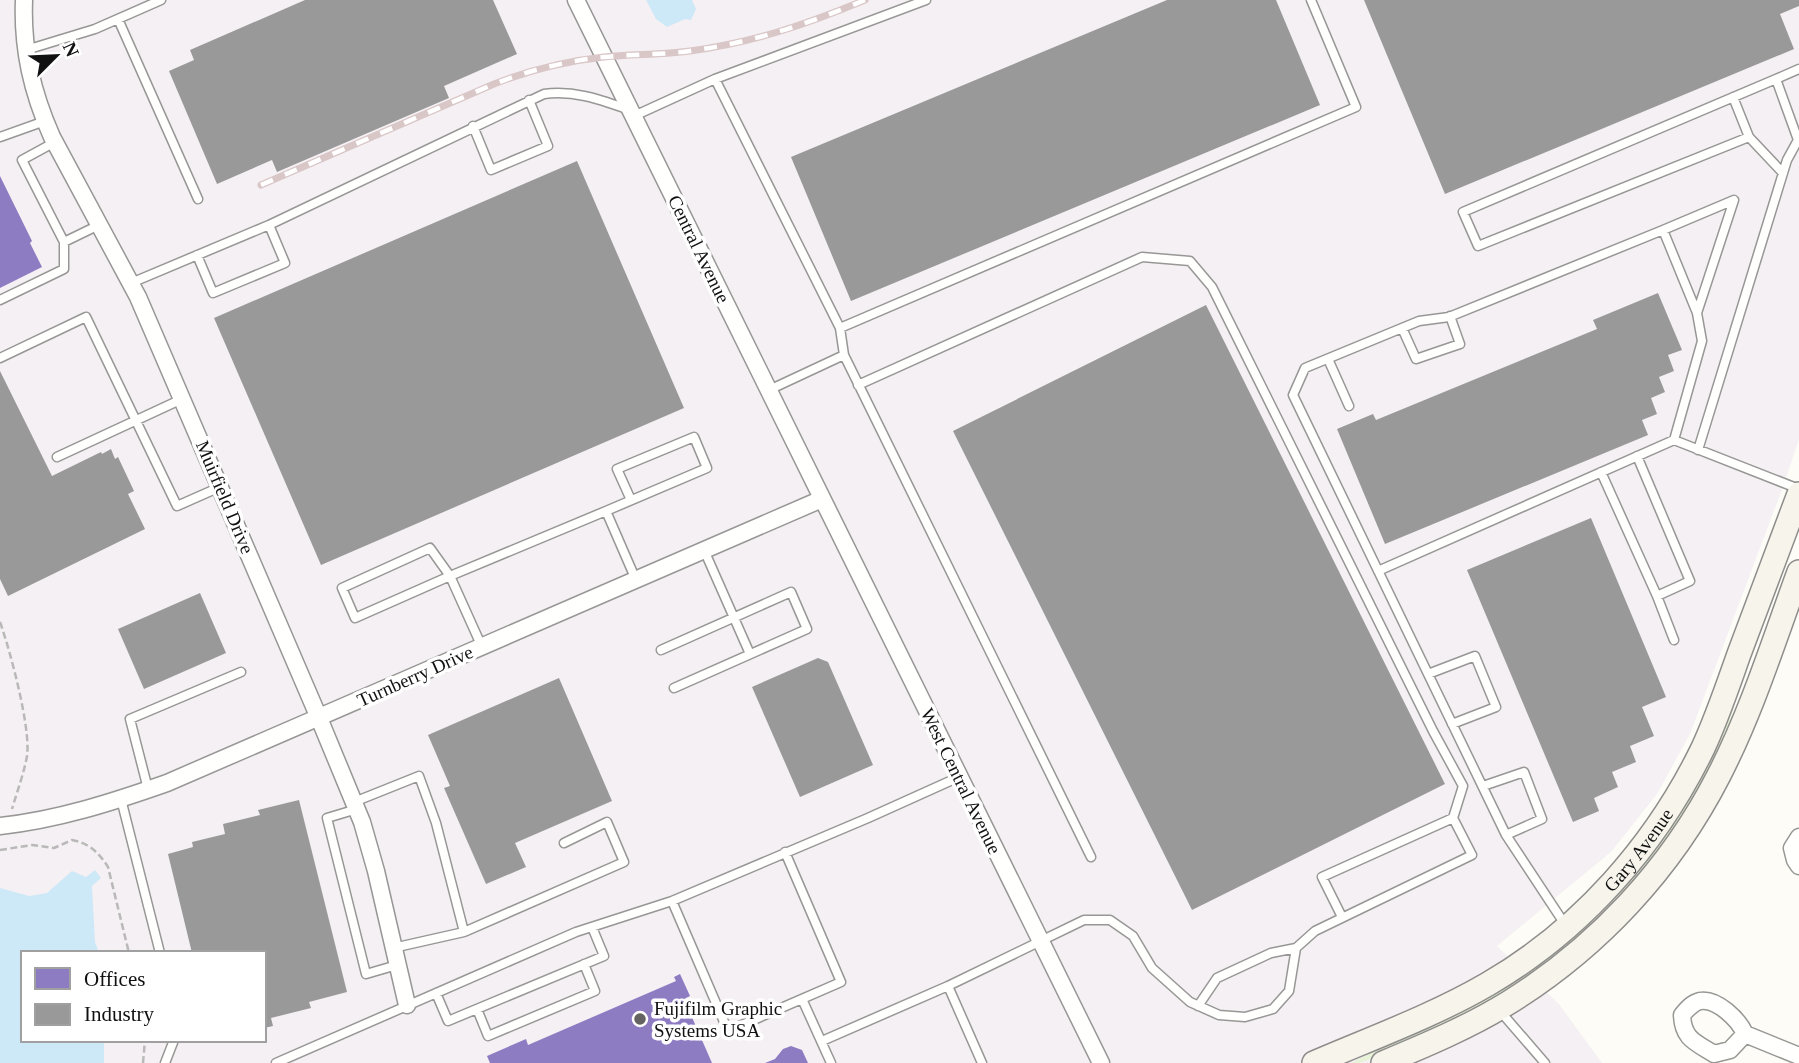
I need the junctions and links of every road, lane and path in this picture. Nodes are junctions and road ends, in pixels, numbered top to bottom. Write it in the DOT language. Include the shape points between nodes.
graph roads {
  1 [pos="24,0"];
  2 [pos="161,0"];
  3 [pos="576,0"];
  4 [pos="926,0"];
  5 [pos="1311,0"];
  6 [pos="118,19"];
  7 [pos="26,50"];
  8 [pos="1799,69"];
  9 [pos="716,79"];
  10 [pos="1776,79"];
  11 [pos="1733,97"];
  12 [pos="529,100"];
  13 [pos="632,113"];
  14 [pos="1799,114"];
  15 [pos="1790,118"];
  16 [pos="45,121"];
  17 [pos="473,126"];
  18 [pos="0,137"];
  19 [pos="1749,137"];
  20 [pos="55,142"];
  21 [pos="1783,173"];
  22 [pos="198,199"];
  23 [pos="101,225"];
  24 [pos="269,225"];
  25 [pos="1663,230"];
  26 [pos="64,242"];
  27 [pos="197,255"];
  28 [pos="131,283"];
  29 [pos="0,300"];
  30 [pos="1697,313"];
  31 [pos="1450,316"];
  32 [pos="840,328"];
  33 [pos="1402,328"];
  34 [pos="844,355"];
  35 [pos="0,358"];
  36 [pos="1328,359"];
  37 [pos="858,385"];
  38 [pos="769,390"];
  39 [pos="182,399"];
  40 [pos="1349,406"];
  41 [pos="137,419"];
  42 [pos="1674,440"];
  43 [pos="1698,450"];
  44 [pos="1637,456"];
  45 [pos="57,457"];
  46 [pos="1601,472"];
  47 [pos="220,487"];
  48 [pos="1799,492"];
  49 [pos="822,499"];
  50 [pos="631,500"];
  51 [pos="606,511"];
  52 [pos="704,550"];
  53 [pos="1378,571"];
  54 [pos="1799,572"];
  55 [pos="450,576"];
  56 [pos="636,580"];
  57 [pos="1657,596"];
  58 [pos="734,617"];
  59 [pos="0,622"];
  60 [pos="1674,640"];
  61 [pos="482,647"];
  62 [pos="661,650"];
  63 [pos="750,654"];
  64 [pos="241,672"];
  65 [pos="1429,674"];
  66 [pos="674,688"];
  67 [pos="319,718"];
  68 [pos="1452,724"];
  69 [pos="960,777"];
  70 [pos="1483,786"];
  71 [pos="148,790"];
  72 [pos="121,799"];
  73 [pos="355,806"];
  74 [pos="1453,818"];
  75 [pos="4,826"];
  76 [pos="1506,835"];
  77 [pos="1799,837"];
  78 [pos="564,843"];
  79 [pos="0,850"];
  80 [pos="785,852"];
  81 [pos="1091,857"];
  82 [pos="1799,866"];
  83 [pos="672,901"];
  84 [pos="1342,918"];
  85 [pos="592,927"];
  86 [pos="1566,927"];
  87 [pos="464,932"];
  88 [pos="1040,941"];
  89 [pos="393,948"];
  90 [pos="1296,948"];
  91 [pos="129,951"];
  92 [pos="159,951"];
  93 [pos="584,964"];
  94 [pos="397,965"];
  95 [pos="948,986"];
  96 [pos="436,993"];
  97 [pos="802,999"];
  98 [pos="407,1006"];
  99 [pos="1198,1006"];
  100 [pos="477,1009"];
  101 [pos="1498,1009"];
  102 [pos="1745,1034"];
  103 [pos="822,1041"];
  104 [pos="145,1042"];
  105 [pos="173,1042"];
  106 [pos="1799,1056"];
  107 [pos="143,1063"];
  108 [pos="165,1063"];
  109 [pos="276,1063"];
  110 [pos="831,1063"];
  111 [pos="982,1063"];
  112 [pos="1101,1063"];
  113 [pos="1314,1063"];
  114 [pos="1383,1063"];
  115 [pos="1545,1063"];
  1 -- 7 [label="street, Muirfield Drive"];
  2 -- 6 [label="lane"];
  3 -- 13 [label="street, Central Avenue"];
  4 -- 9 [label="lane"];
  5 -- 32 [label="lane" via="1356,107"];
  6 -- 7 [label="lane"];
  6 -- 22 [label="lane"];
  7 -- 16 [label="street, Muirfield Drive"];
  8 -- 10 [label="lane"];
  9 -- 13 [label="lane"];
  9 -- 32 [label="lane"];
  10 -- 11 [label="lane"];
  10 -- 15 [label="lane"];
  11 -- 19 [label="lane"];
  11 -- 19 [label="lane" via="1463,212 1478,246"];
  12 -- 13 [label="lane" via="544,94 580,93"];
  12 -- 17 [label="lane"];
  12 -- 17 [label="lane" via="548,146 491,170"];
  13 -- 38 [label="street, Central Avenue"];
  14 -- 15 [label="lane"];
  15 -- 21 [label="lane" via="1798,140"];
  16 -- 18 [label="lane"];
  16 -- 20 [label="street, Muirfield Drive"];
  17 -- 24 [label="lane"];
  19 -- 21 [label="lane"];
  20 -- 23 [label="street, Muirfield Drive"];
  20 -- 26 [label="lane" via="22,160"];
  21 -- 43 [label="lane"];
  23 -- 26 [label="lane"];
  23 -- 28 [label="street, Muirfield Drive"];
  24 -- 27 [label="lane"];
  24 -- 27 [label="lane" via="285,263 213,293"];
  25 -- 30 [label="lane"];
  25 -- 30 [label="lane" via="1734,200"];
  25 -- 31 [label="lane"];
  26 -- 29 [label="lane" via="64,269"];
  27 -- 28 [label="lane"];
  28 -- 39 [label="street, Muirfield Drive"];
  30 -- 42 [label="lane" via="1702,341"];
  31 -- 33 [label="lane"];
  31 -- 33 [label="lane" via="1460,344 1416,359"];
  32 -- 34 [label="lane"];
  33 -- 36 [label="lane"];
  34 -- 37 [label="lane"];
  34 -- 38 [label="lane"];
  35 -- 41 [label="lane" via="86,317"];
  36 -- 40 [label="lane"];
  36 -- 53 [label="lane" via="1305,368 1293,395"];
  37 -- 74 [label="lane" via="1142,257 1189,261 1212,287 1463,786"];
  37 -- 81 [label="lane"];
  38 -- 49 [label="street, Central Avenue"];
  39 -- 41 [label="lane"];
  39 -- 47 [label="street, Muirfield Drive"];
  41 -- 45 [label="lane"];
  41 -- 47 [label="lane" via="177,506"];
  42 -- 43 [label="lane"];
  42 -- 44 [label="lane"];
  43 -- 48 [label="lane"];
  44 -- 46 [label="lane"];
  44 -- 57 [label="lane" via="1690,581"];
  46 -- 53 [label="lane"];
  46 -- 57 [label="lane"];
  47 -- 67 [label="street, Muirfield Drive"];
  48 -- 86 [label="main road, Gary Avenue" via="1716,718 1693,766 1634,858"];
  49 -- 52 [label="street, Turnberry Drive"];
  49 -- 69 [label="street, West Central Avenue"];
  50 -- 50 [label="lane" via="707,468 694,437 617,469"];
  50 -- 51 [label="lane"];
  51 -- 55 [label="lane"];
  51 -- 56 [label="lane"];
  52 -- 56 [label="street, Turnberry Drive"];
  52 -- 58 [label="lane"];
  53 -- 65 [label="lane"];
  54 -- 101 [label="main road, Gary Avenue" via="1730,753 1680,840 1649,881 1595,937 1560,968"];
  55 -- 55 [label="lane" via="355,618 342,588 430,548"];
  55 -- 61 [label="lane"];
  56 -- 61 [label="street, Turnberry Drive"];
  57 -- 60 [label="lane"];
  58 -- 62 [label="lane"];
  58 -- 63 [label="lane"];
  58 -- 63 [label="lane" via="791,592 797,604 807,629"];
  59 -- 75 [label="path" via="27,741 27,756"];
  61 -- 67 [label="street, Turnberry Drive"];
  63 -- 66 [label="lane"];
  64 -- 71 [label="lane" via="130,719"];
  65 -- 68 [label="lane"];
  65 -- 68 [label="lane" via="1475,656 1496,706"];
  67 -- 71 [label="street, Turnberry Drive"];
  67 -- 73 [label="street, Muirfield Drive"];
  68 -- 70 [label="lane"];
  69 -- 80 [label="lane"];
  69 -- 88 [label="street, West Central Avenue"];
  70 -- 76 [label="lane"];
  70 -- 76 [label="lane" via="1524,772 1542,819"];
  71 -- 72 [label="street, Turnberry Drive"];
  72 -- 75 [label="street, Turnberry Drive"];
  72 -- 92 [label="lane"];
  73 -- 87 [label="lane" via="419,776"];
  73 -- 89 [label="street, Muirfield Drive"];
  73 -- 94 [label="lane" via="327,818 366,974"];
  74 -- 84 [label="lane" via="1472,855"];
  74 -- 84 [label="lane" via="1322,877"];
  76 -- 86 [label="lane"];
  77 -- 82 [label="street" via="1792,848"];
  78 -- 87 [label="lane" via="607,822 624,862"];
  79 -- 91 [label="path" via="32,845 54,848 72,840 91,847 108,867"];
  80 -- 83 [label="lane"];
  80 -- 97 [label="lane" via="841,982"];
  83 -- 85 [label="lane"];
  83 -- 97 [label="lane" via="728,1031"];
  84 -- 90 [label="lane" via="1315,931"];
  85 -- 93 [label="lane" via="604,956"];
  85 -- 96 [label="lane"];
  86 -- 113 [label="main road, Gary Avenue" via="1524,961 1462,999"];
  87 -- 89 [label="lane"];
  88 -- 95 [label="lane"];
  88 -- 99 [label="lane" via="1084,920 1110,920 1133,936 1152,968"];
  88 -- 112 [label="street, West Central Avenue"];
  89 -- 94 [label="street, Muirfield Drive"];
  90 -- 99 [label="lane" via="1272,953 1217,978"];
  90 -- 99 [label="lane" via="1289,991 1273,1009 1245,1017 1219,1016"];
  93 -- 100 [label="lane"];
  93 -- 100 [label="lane" via="595,992 488,1036"];
  94 -- 98 [label="street, Muirfield Drive"];
  95 -- 103 [label="lane"];
  95 -- 111 [label="lane"];
  96 -- 98 [label="lane"];
  96 -- 100 [label="lane" via="448,1021"];
  97 -- 103 [label="lane"];
  98 -- 109 [label="lane"];
  101 -- 114 [label="main road, Gary Avenue"];
  101 -- 115 [label="lane"];
  102 -- 106 [label="street"];
  103 -- 110 [label="lane"];
  104 -- 107 [label="path"];
  105 -- 108 [label="lane"];
}
